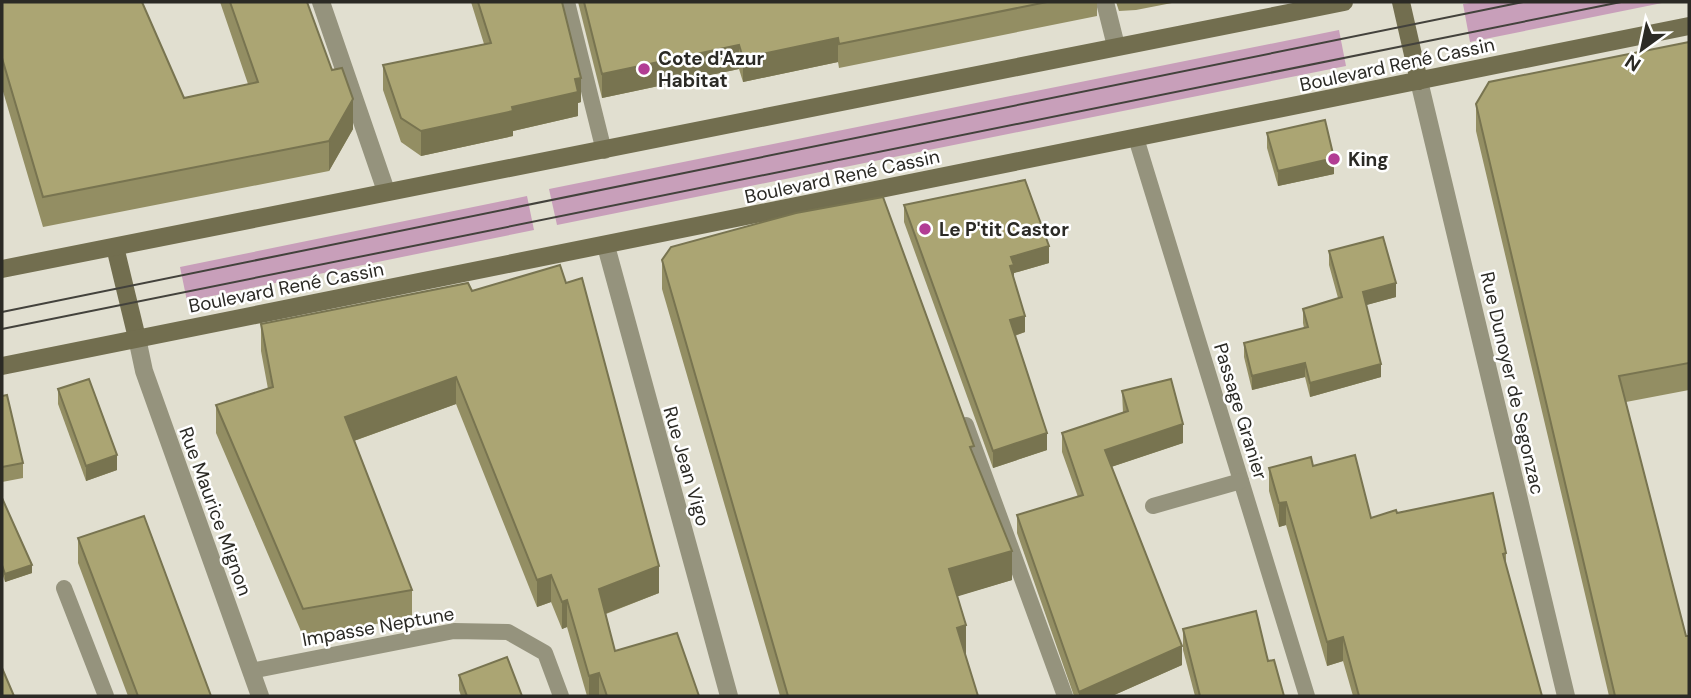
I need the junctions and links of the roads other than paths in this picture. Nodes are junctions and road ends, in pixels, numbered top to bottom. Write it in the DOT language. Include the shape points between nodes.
graph roads {
  1 [pos="321,2"];
  2 [pos="568,2"];
  3 [pos="1105,2"];
  4 [pos="1344,2"];
  5 [pos="1401,2"];
  6 [pos="1689,26"];
  7 [pos="1116,46"];
  8 [pos="1419,80"];
  9 [pos="1136,138"];
  10 [pos="604,151"];
  11 [pos="881,189"];
  12 [pos="386,191"];
  13 [pos="887,209"];
  14 [pos="606,246"];
  15 [pos="115,247"];
  16 [pos="2,268"];
  17 [pos="138,338"];
  18 [pos="2,366"];
  19 [pos="962,414"];
  20 [pos="1241,481"];
  21 [pos="1153,506"];
  22 [pos="64,588"];
  23 [pos="251,671"];
  24 [pos="106,696"];
  25 [pos="260,696"];
  26 [pos="561,696"];
  27 [pos="729,696"];
  28 [pos="1065,696"];
  29 [pos="1307,696"];
  30 [pos="1566,696"];
  1 -- 12 [label="street"];
  2 -- 10 [label="lane"];
  3 -- 7 [label="street"];
  4 -- 7 [label="main road"];
  5 -- 8 [label="main road"];
  6 -- 8 [label="main road, Boulevard René Cassin"];
  7 -- 10 [label="main road"];
  8 -- 9 [label="main road, Boulevard René Cassin"];
  8 -- 30 [label="street, Rue Dunoyer de Segonzac"];
  9 -- 11 [label="main road, Boulevard René Cassin"];
  9 -- 20 [label="lane, Passage Granier"];
  10 -- 12 [label="main road"];
  11 -- 13 [label="lane"];
  11 -- 14 [label="main road, Boulevard René Cassin"];
  12 -- 15 [label="main road"];
  14 -- 17 [label="main road, Boulevard René Cassin"];
  14 -- 27 [label="street, Rue Jean Vigo"];
  15 -- 16 [label="main road"];
  15 -- 17 [label="main road"];
  17 -- 18 [label="main road, Boulevard René Cassin"];
  17 -- 23 [label="street, Rue Maurice Mignon" via="144,371"];
  19 -- 28 [label="lane"];
  20 -- 21 [label="lane"];
  20 -- 29 [label="lane, Passage Granier"];
  22 -- 24 [label="lane"];
  23 -- 25 [label="street, Rue Maurice Mignon"];
  23 -- 26 [label="lane, Impasse Neptune" via="454,631 508,632 545,653"];
}
